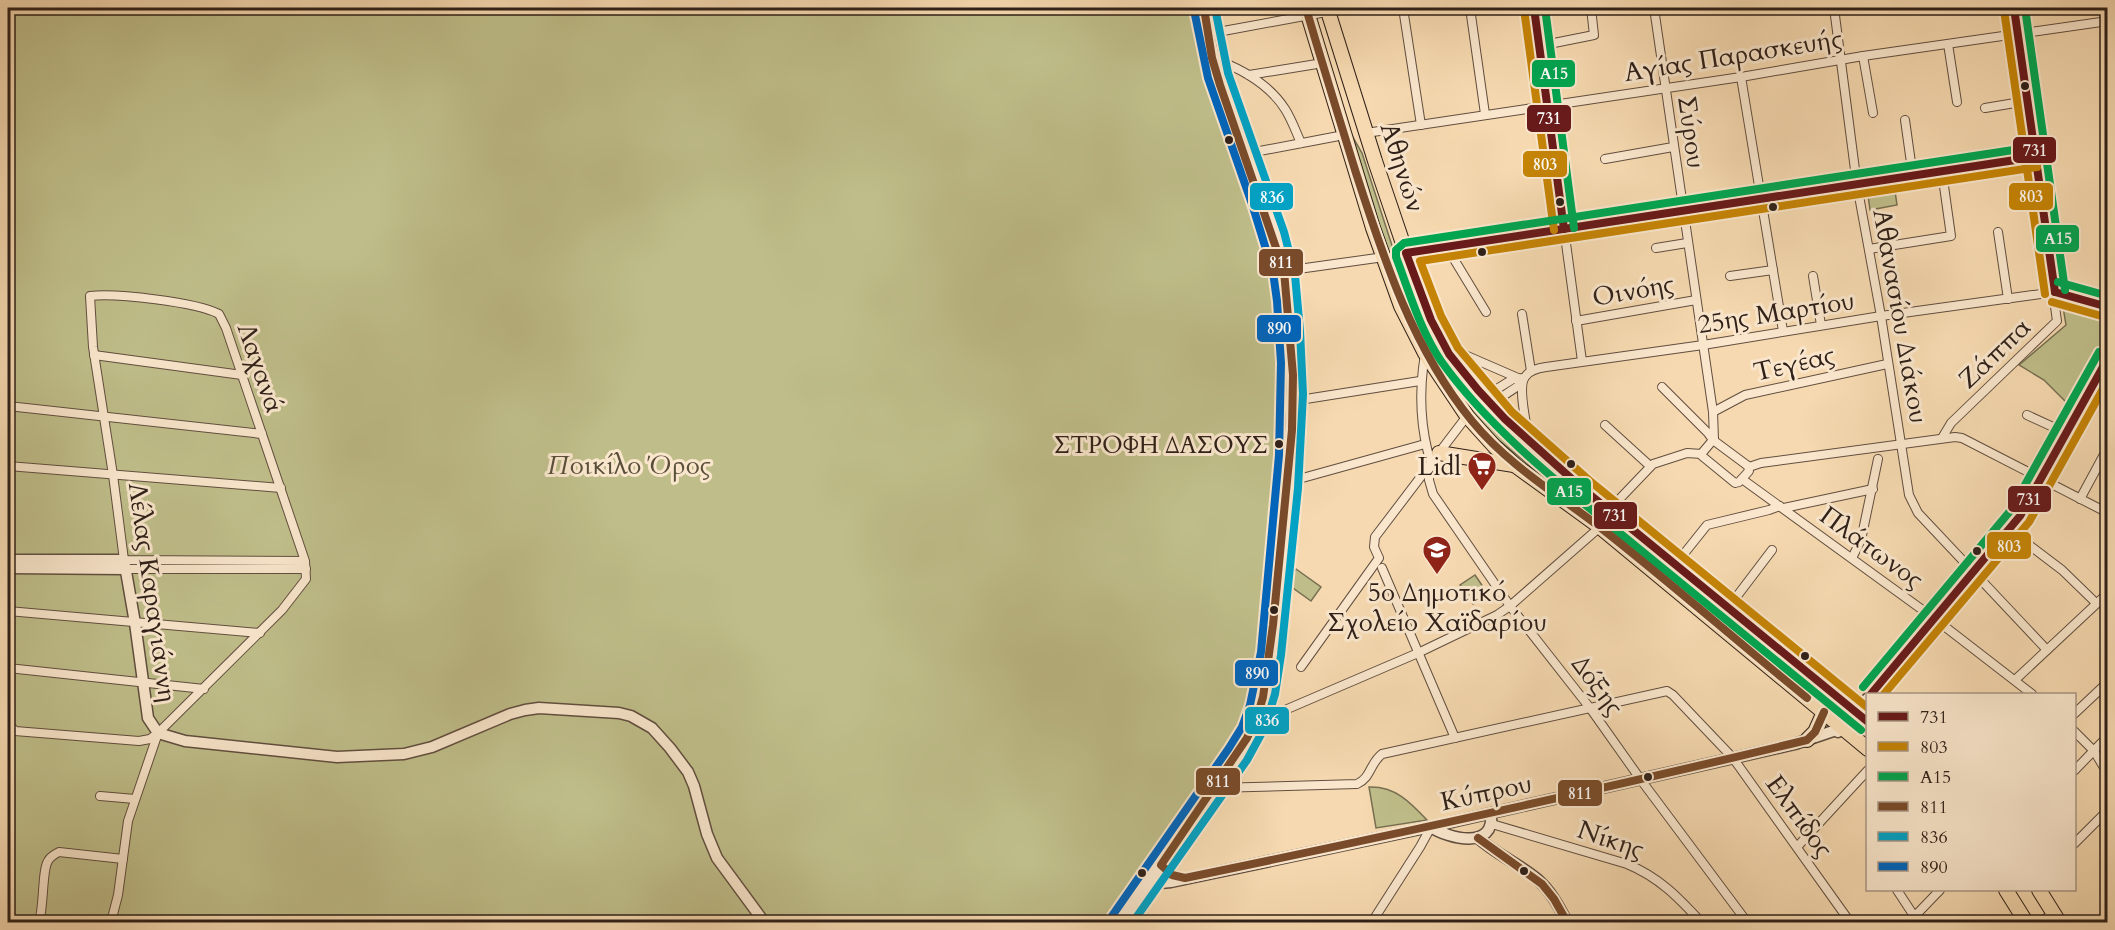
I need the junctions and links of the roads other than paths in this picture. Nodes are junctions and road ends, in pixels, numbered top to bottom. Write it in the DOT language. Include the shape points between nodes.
graph roads {
  1 [pos="1204,8"];
  2 [pos="1348,8"];
  3 [pos="1403,8"];
  4 [pos="1470,8"];
  5 [pos="1534,8"];
  6 [pos="1591,8"];
  7 [pos="1654,8"];
  8 [pos="1834,8"];
  9 [pos="2014,8"];
  10 [pos="1328,9"];
  11 [pos="1308,12"];
  12 [pos="2108,21"];
  13 [pos="2018,33"];
  14 [pos="1207,34"];
  15 [pos="1948,44"];
  16 [pos="1539,46"];
  17 [pos="1863,56"];
  18 [pos="1212,58"];
  19 [pos="1841,59"];
  20 [pos="1323,63"];
  21 [pos="1250,75"];
  22 [pos="1741,77"];
  23 [pos="1664,88"];
  24 [pos="2027,101"];
  25 [pos="1957,102"];
  26 [pos="1547,105"];
  27 [pos="1986,108"];
  28 [pos="1873,113"];
  29 [pos="1485,114"];
  30 [pos="1905,120"];
  31 [pos="1420,125"];
  32 [pos="1366,133"];
  33 [pos="1344,135"];
  34 [pos="1301,144"];
  35 [pos="1673,147"];
  36 [pos="1244,154"];
  37 [pos="2035,158"];
  38 [pos="1605,159"];
  39 [pos="1941,172"];
  40 [pos="1913,177"];
  41 [pos="1857,185"];
  42 [pos="1761,200"];
  43 [pos="1683,211"];
  44 [pos="1564,228"];
  45 [pos="1998,232"];
  46 [pos="1687,243"];
  47 [pos="1446,246"];
  48 [pos="1656,248"];
  49 [pos="1869,249"];
  50 [pos="1406,253"];
  51 [pos="1384,257"];
  52 [pos="1773,270"];
  53 [pos="1284,271"];
  54 [pos="1730,276"];
  55 [pos="1812,276"];
  56 [pos="2055,292"];
  57 [pos="90,296"];
  58 [pos="2008,299"];
  59 [pos="1696,300"];
  60 [pos="2108,307"];
  61 [pos="1486,312"];
  62 [pos="1522,314"];
  63 [pos="1881,316"];
  64 [pos="1576,321"];
  65 [pos="1821,325"];
  66 [pos="1783,332"];
  67 [pos="1703,345"];
  68 [pos="1425,353"];
  69 [pos="1449,354"];
  70 [pos="94,355"];
  71 [pos="2108,357"];
  72 [pos="1582,361"];
  73 [pos="1887,364"];
  74 [pos="1531,371"];
  75 [pos="242,375"];
  76 [pos="1521,378"];
  77 [pos="1420,381"];
  78 [pos="1662,387"];
  79 [pos="1293,401"];
  80 [pos="1488,401"];
  81 [pos="8,406"];
  82 [pos="1713,412"];
  83 [pos="2027,415"];
  84 [pos="1467,416"];
  85 [pos="104,417"];
  86 [pos="1605,425"];
  87 [pos="2066,433"];
  88 [pos="262,434"];
  89 [pos="1942,438"];
  90 [pos="1529,440"];
  91 [pos="1714,440"];
  92 [pos="1425,444"];
  93 [pos="1901,444"];
  94 [pos="2106,451"];
  95 [pos="1702,454"];
  96 [pos="1878,459"];
  97 [pos="1433,461"];
  98 [pos="8,466"];
  99 [pos="1516,466"];
  100 [pos="1650,466"];
  101 [pos="1749,467"];
  102 [pos="113,475"];
  103 [pos="1742,479"];
  104 [pos="2042,479"];
  105 [pos="1288,482"];
  106 [pos="281,488"];
  107 [pos="1873,489"];
  108 [pos="2080,499"];
  109 [pos="1782,507"];
  110 [pos="1609,510"];
  111 [pos="2108,513"];
  112 [pos="1600,527"];
  113 [pos="2009,530"];
  114 [pos="1772,550"];
  115 [pos="1852,558"];
  116 [pos="8,560"];
  117 [pos="125,564"];
  118 [pos="306,565"];
  119 [pos="1675,565"];
  120 [pos="8,568"];
  121 [pos="1383,568"];
  122 [pos="1973,573"];
  123 [pos="2108,593"];
  124 [pos="2096,603"];
  125 [pos="1510,606"];
  126 [pos="1728,608"];
  127 [pos="8,611"];
  128 [pos="1935,620"];
  129 [pos="135,624"];
  130 [pos="260,633"];
  131 [pos="2047,650"];
  132 [pos="1418,653"];
  133 [pos="1301,667"];
  134 [pos="8,668"];
  135 [pos="2015,680"];
  136 [pos="2108,682"];
  137 [pos="143,683"];
  138 [pos="204,689"];
  139 [pos="1871,693"];
  140 [pos="2031,693"];
  141 [pos="1866,700"];
  142 [pos="1590,708"];
  143 [pos="1824,712"];
  144 [pos="1855,712"];
  145 [pos="2076,712"];
  146 [pos="1258,714"];
  147 [pos="1866,720"];
  148 [pos="8,723"];
  149 [pos="1842,728"];
  150 [pos="2076,733"];
  151 [pos="158,734"];
  152 [pos="2108,736"];
  153 [pos="1455,738"];
  154 [pos="1801,742"];
  155 [pos="1866,747"];
  156 [pos="2094,751"];
  157 [pos="1733,758"];
  158 [pos="2076,769"];
  159 [pos="1866,772"];
  160 [pos="2108,774"];
  161 [pos="1641,780"];
  162 [pos="1215,788"];
  163 [pos="100,796"];
  164 [pos="135,799"];
  165 [pos="2108,810"];
  166 [pos="1492,819"];
  167 [pos="1431,827"];
  168 [pos="1478,838"];
  169 [pos="2076,842"];
  170 [pos="1797,847"];
  171 [pos="123,859"];
  172 [pos="1161,865"];
  173 [pos="1185,878"];
  174 [pos="1151,879"];
  175 [pos="1898,891"];
  176 [pos="1939,891"];
  177 [pos="2007,891"];
  178 [pos="2040,891"];
  179 [pos="2057,918"];
  180 [pos="1916,920"];
  181 [pos="8,922"];
  182 [pos="39,922"];
  183 [pos="111,922"];
  184 [pos="764,922"];
  185 [pos="1121,922"];
  186 [pos="1372,922"];
  187 [pos="1567,922"];
  188 [pos="1701,922"];
  189 [pos="1747,922"];
  190 [pos="1850,922"];
  191 [pos="2026,922"];
  192 [pos="2039,922"];
  1 -- 14 [label="main road"];
  2 -- 10 [label="street"];
  3 -- 31 [label="street"];
  4 -- 29 [label="street"];
  5 -- 16 [label="street"];
  6 -- 16 [label="street" via="1594,35"];
  7 -- 23 [label="street, Σύρου"];
  8 -- 19 [label="street, Αθανασίου Διάκου"];
  9 -- 13 [label="street, Ζάππα"];
  10 -- 11 [label="street"];
  10 -- 32 [label="highway, Αθηνών"];
  11 -- 14 [label="street"];
  11 -- 20 [label="highway, Αθηνών"];
  12 -- 13 [label="street, Αγίας Παρασκευής"];
  13 -- 15 [label="street, Αγίας Παρασκευής"];
  13 -- 24 [label="street, Ζάππα"];
  14 -- 18 [label="main road"];
  15 -- 17 [label="street, Αγίας Παρασκευής"];
  15 -- 25 [label="street"];
  16 -- 26 [label="street"];
  17 -- 19 [label="street, Αγίας Παρασκευής"];
  17 -- 28 [label="street"];
  18 -- 21 [label="street"];
  18 -- 36 [label="main road"];
  19 -- 22 [label="street, Αγίας Παρασκευής"];
  19 -- 41 [label="street, Αθανασίου Διάκου"];
  20 -- 21 [label="street"];
  20 -- 33 [label="highway, Αθηνών"];
  21 -- 34 [label="street" via="1281,103"];
  22 -- 23 [label="street, Αγίας Παρασκευής"];
  22 -- 42 [label="street"];
  23 -- 26 [label="street, Αγίας Παρασκευής"];
  23 -- 35 [label="street, Σύρου"];
  24 -- 27 [label="street"];
  24 -- 37 [label="street, Ζάππα"];
  26 -- 29 [label="street, Αγίας Παρασκευής"];
  26 -- 44 [label="street"];
  29 -- 31 [label="street, Αγίας Παρασκευής"];
  30 -- 40 [label="street"];
  31 -- 32 [label="street, Αγίας Παρασκευής"];
  32 -- 50 [label="highway, Αθηνών"];
  33 -- 34 [label="street"];
  33 -- 51 [label="highway, Αθηνών"];
  34 -- 36 [label="street"];
  35 -- 38 [label="street"];
  35 -- 43 [label="street, Σύρου"];
  36 -- 53 [label="main road"];
  37 -- 39 [label="street"];
  37 -- 56 [label="street, Ζάππα"];
  39 -- 40 [label="street"];
  39 -- 49 [label="street" via="1952,236"];
  40 -- 41 [label="street"];
  41 -- 42 [label="street"];
  41 -- 49 [label="street, Αθανασίου Διάκου"];
  42 -- 43 [label="street"];
  42 -- 52 [label="street"];
  43 -- 44 [label="street"];
  43 -- 46 [label="street, Σύρου"];
  44 -- 47 [label="street"];
  44 -- 64 [label="street"];
  45 -- 58 [label="street"];
  46 -- 48 [label="street"];
  46 -- 59 [label="street, Σύρου"];
  47 -- 50 [label="street"];
  47 -- 61 [label="street"];
  49 -- 63 [label="street, Αθανασίου Διάκου"];
  50 -- 69 [label="highway, Αθηνών" via="1427,310"];
  51 -- 53 [label="street"];
  51 -- 68 [label="highway, Αθηνών" via="1401,306"];
  52 -- 54 [label="street"];
  52 -- 66 [label="street"];
  53 -- 79 [label="main road"];
  55 -- 65 [label="street"];
  56 -- 58 [label="street, 25ης Μαρτίου"];
  56 -- 60 [label="street, 25ης Μαρτίου"];
  56 -- 89 [label="street, Ζάππα" via="2056,323 1951,423"];
  57 -- 70 [label="street, Λέλας Καραγιάννη"];
  57 -- 75 [label="street, Λαχανά" via="104,294 158,301 219,314"];
  58 -- 63 [label="street, 25ης Μαρτίου"];
  59 -- 64 [label="street, Οινόης"];
  59 -- 67 [label="street, Σύρου"];
  62 -- 74 [label="street"];
  63 -- 65 [label="street, 25ης Μαρτίου"];
  63 -- 73 [label="street, Αθανασίου Διάκου"];
  64 -- 72 [label="street"];
  65 -- 66 [label="street, 25ης Μαρτίου"];
  66 -- 67 [label="street, 25ης Μαρτίου"];
  67 -- 72 [label="street, 25ης Μαρτίου"];
  67 -- 82 [label="street, Σύρου"];
  68 -- 77 [label="street"];
  68 -- 84 [label="highway, Αθηνών"];
  69 -- 76 [label="street" via="1465,356"];
  69 -- 80 [label="highway, Αθηνών"];
  70 -- 75 [label="street"];
  70 -- 85 [label="street, Λέλας Καραγιάννη"];
  71 -- 87 [label="street"];
  72 -- 74 [label="street, 25ης Μαρτίου"];
  73 -- 82 [label="street, Τεγέας" via="1745,395"];
  73 -- 93 [label="street, Αθανασίου Διάκου"];
  74 -- 76 [label="street"];
  75 -- 88 [label="street, Λαχανά"];
  76 -- 80 [label="street" via="1518,386"];
  76 -- 90 [label="street"];
  77 -- 79 [label="street"];
  77 -- 92 [label="street"];
  78 -- 91 [label="street"];
  79 -- 105 [label="main road"];
  80 -- 90 [label="highway, Αθηνών"];
  81 -- 85 [label="street"];
  82 -- 91 [label="street, Σύρου"];
  83 -- 87 [label="street"];
  84 -- 97 [label="street"];
  84 -- 99 [label="highway, Αθηνών"];
  85 -- 88 [label="street"];
  85 -- 102 [label="street, Λέλας Καραγιάννη"];
  86 -- 100 [label="street"];
  87 -- 104 [label="street"];
  88 -- 106 [label="street, Λαχανά"];
  89 -- 93 [label="street"];
  89 -- 104 [label="street" via="1962,438"];
  90 -- 110 [label="highway, Αθηνών"];
  91 -- 95 [label="street"];
  91 -- 101 [label="street"];
  92 -- 97 [label="street"];
  92 -- 105 [label="street"];
  93 -- 101 [label="street"];
  93 -- 122 [label="street, Αθανασίου Διάκου" via="1913,506"];
  94 -- 108 [label="street"];
  95 -- 100 [label="street" via="1687,453"];
  95 -- 103 [label="street, Πλάτωνος" via="1735,483"];
  96 -- 107 [label="street"];
  97 -- 99 [label="highway"];
  97 -- 125 [label="street, Δόξης" via="1429,480 1433,494"];
  97 -- 133 [label="street" via="1375,537 1378,558"];
  98 -- 102 [label="street"];
  99 -- 112 [label="highway, Αθηνών"];
  100 -- 110 [label="street"];
  101 -- 103 [label="street"];
  102 -- 106 [label="street"];
  102 -- 117 [label="street, Λέλας Καραγιάννη"];
  103 -- 109 [label="street, Πλάτωνος"];
  104 -- 108 [label="street"];
  104 -- 113 [label="street"];
  105 -- 146 [label="main road" via="1273,625"];
  106 -- 118 [label="street, Λαχανά"];
  107 -- 109 [label="street"];
  107 -- 115 [label="street" via="1861,540"];
  108 -- 111 [label="street"];
  109 -- 115 [label="street, Πλάτωνος"];
  109 -- 119 [label="street" via="1707,525"];
  110 -- 119 [label="highway, Αθηνών"];
  112 -- 125 [label="street"];
  112 -- 143 [label="highway, Αθηνών"];
  113 -- 122 [label="street"];
  113 -- 124 [label="street" via="2062,570"];
  114 -- 126 [label="street"];
  115 -- 128 [label="street, Πλάτωνος"];
  116 -- 117 [label="street"];
  117 -- 118 [label="street"];
  117 -- 120 [label="street"];
  117 -- 129 [label="street, Λέλας Καραγιάννη"];
  118 -- 130 [label="street" via="306,579 301,587"];
  119 -- 126 [label="highway, Αθηνών"];
  121 -- 132 [label="street"];
  122 -- 128 [label="street"];
  122 -- 131 [label="street, Αθανασίου Διάκου"];
  123 -- 124 [label="street"];
  124 -- 131 [label="street"];
  125 -- 132 [label="street"];
  125 -- 142 [label="street, Δόξης"];
  126 -- 144 [label="highway, Αθηνών"];
  127 -- 129 [label="street"];
  128 -- 135 [label="street, Πλάτωνος"];
  128 -- 139 [label="street"];
  129 -- 130 [label="street"];
  129 -- 137 [label="street, Λέλας Καραγιάννη"];
  130 -- 138 [label="street"];
  131 -- 135 [label="street"];
  132 -- 146 [label="street" via="1278,713"];
  132 -- 153 [label="street"];
  134 -- 137 [label="street"];
  135 -- 140 [label="street, Πλάτωνος"];
  136 -- 145 [label="street"];
  137 -- 138 [label="street"];
  137 -- 151 [label="street, Λέλας Καραγιάννη" via="148,718"];
  138 -- 151 [label="street"];
  141 -- 144 [label="street"];
  142 -- 153 [label="street"];
  142 -- 157 [label="street, Ελπίδος" via="1669,692"];
  142 -- 161 [label="street, Δόξης"];
  143 -- 149 [label="highway, Αθηνών"];
  143 -- 154 [label="highway" via="1815,732"];
  144 -- 147 [label="highway, Αθηνών"];
  144 -- 149 [label="street"];
  146 -- 162 [label="main road"];
  148 -- 151 [label="street" via="15,731 139,741"];
  149 -- 154 [label="street, Κύπρου"];
  149 -- 155 [label="highway, Αθηνών"];
  150 -- 156 [label="street"];
  151 -- 164 [label="street"];
  151 -- 184 [label="street, Λέλας Καραγιάννη" via="184,741 337,757 404,754 432,747 510,714 538,708 631,716 657,732 688,772 717,858"];
  152 -- 156 [label="street"];
  153 -- 162 [label="street" via="1382,754 1367,777 1357,784"];
  154 -- 157 [label="street, Κύπρου"];
  156 -- 158 [label="street"];
  156 -- 160 [label="street"];
  157 -- 161 [label="street, Κύπρου"];
  157 -- 170 [label="street, Ελπίδος"];
  159 -- 170 [label="street"];
  161 -- 166 [label="street, Κύπρου"];
  161 -- 189 [label="street, Δόξης"];
  162 -- 172 [label="main road"];
  163 -- 164 [label="street"];
  164 -- 171 [label="street"];
  165 -- 169 [label="street"];
  166 -- 167 [label="street, Κύπρου"];
  166 -- 168 [label="street"];
  166 -- 188 [label="street, Νίκης" via="1645,871 1666,886"];
  167 -- 168 [label="street" via="1459,838"];
  167 -- 173 [label="street, Κύπρου"];
  167 -- 186 [label="street"];
  168 -- 187 [label="street" via="1538,880"];
  170 -- 190 [label="street, Ελπίδος"];
  171 -- 182 [label="street" via="59,852 53,855 46,864"];
  171 -- 183 [label="street"];
  172 -- 173 [label="street" via="1172,875"];
  172 -- 174 [label="main road"];
  173 -- 174 [label="street, Κύπρου" via="1160,883"];
  174 -- 185 [label="main road"];
  175 -- 180 [label="street"];
  176 -- 180 [label="street"];
  177 -- 191 [label="highway"];
  178 -- 179 [label="highway"];
  179 -- 192 [label="street"];
  181 -- 182 [label="street"];
}
